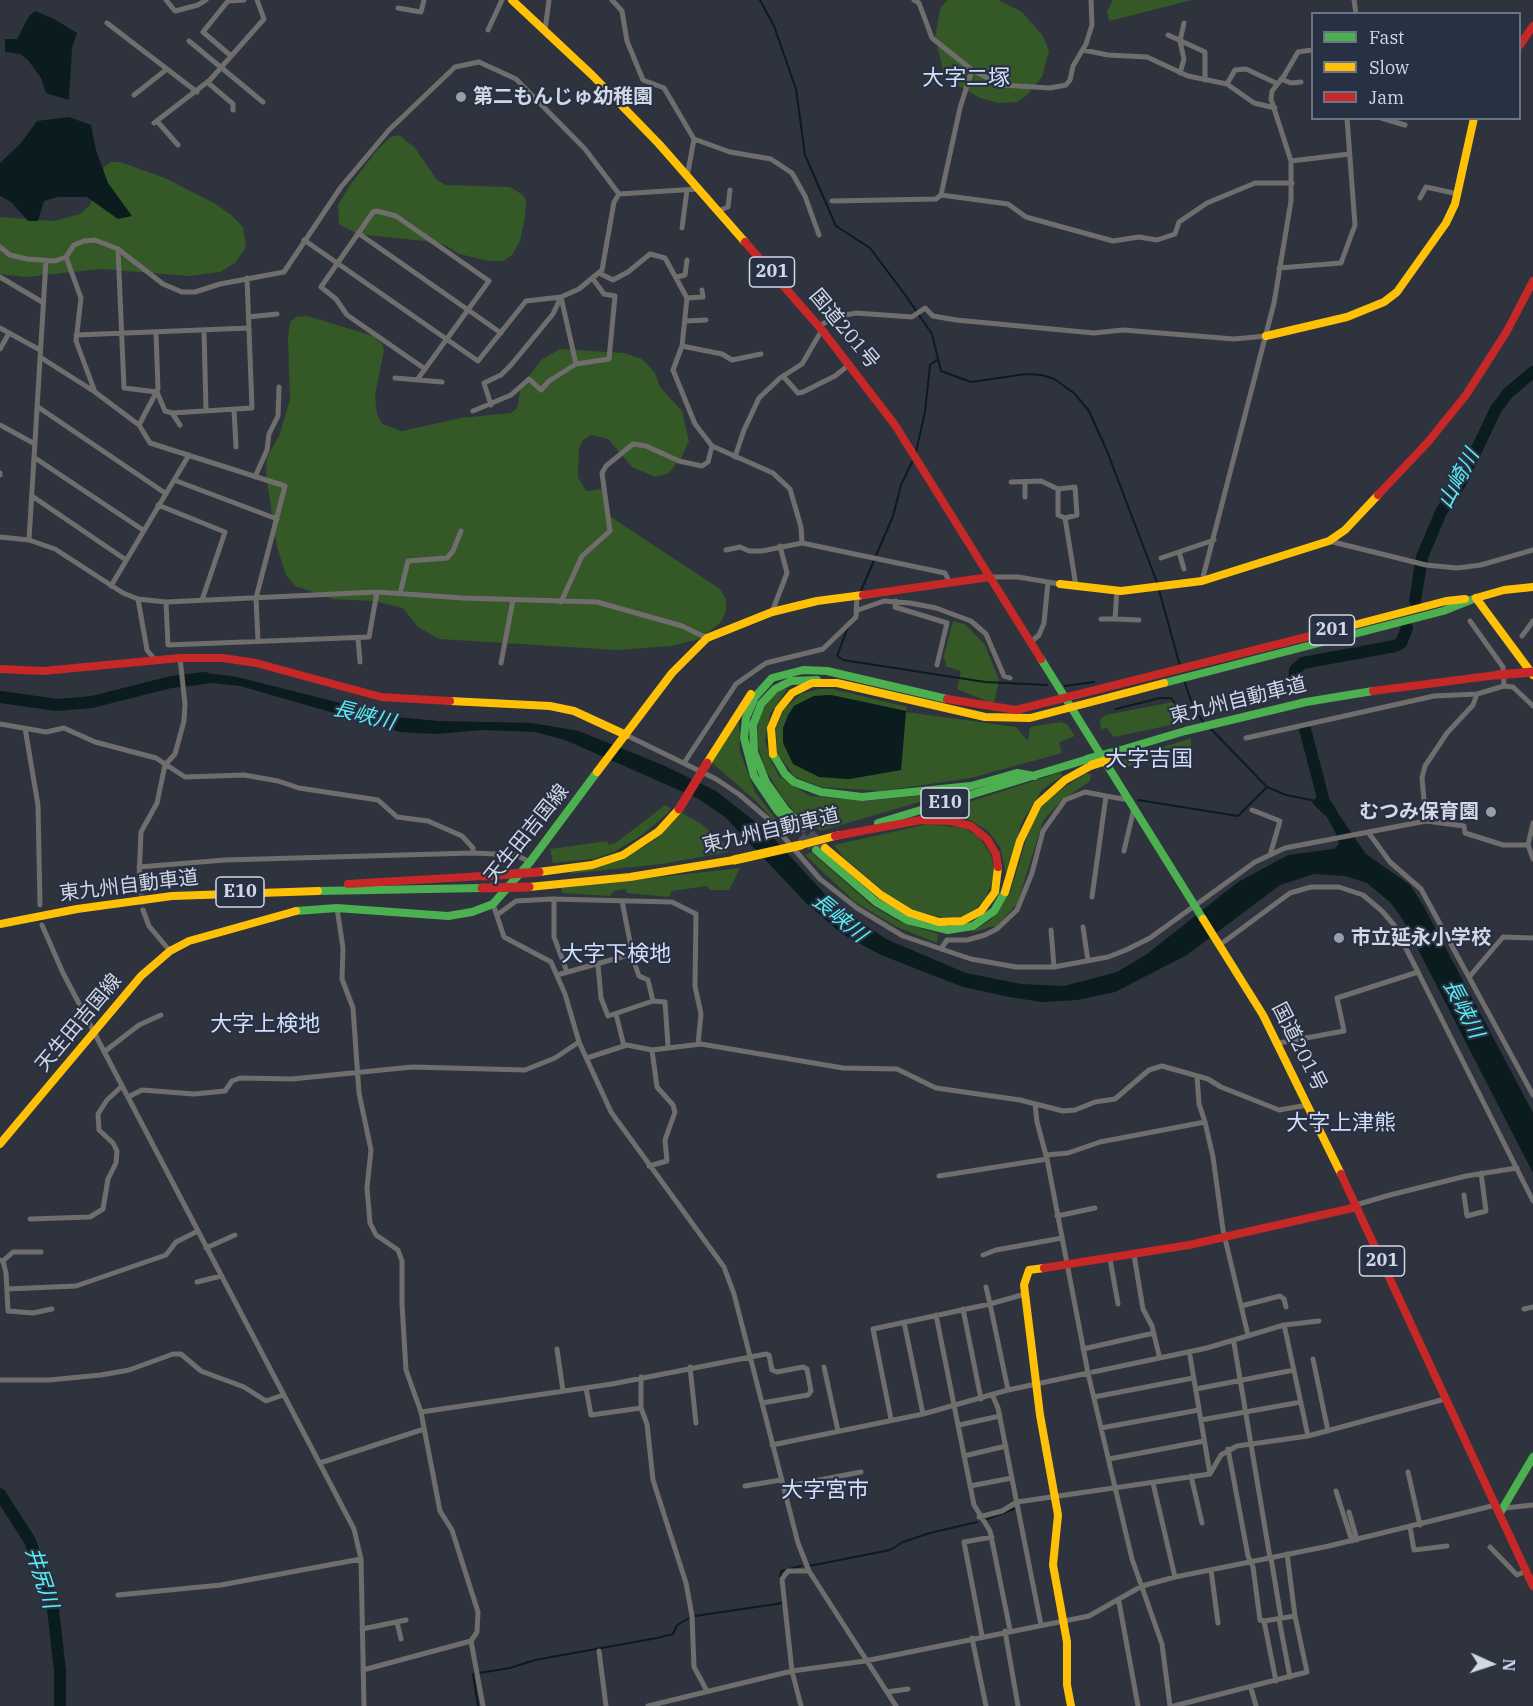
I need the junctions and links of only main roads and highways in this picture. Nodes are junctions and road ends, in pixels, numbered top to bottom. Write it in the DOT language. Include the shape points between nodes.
graph roads {
  1 [pos="512,0"];
  2 [pos="1533,26"];
  3 [pos="1521,44"];
  4 [pos="1474,120"];
  5 [pos="1533,281"];
  6 [pos="1266,336"];
  7 [pos="990,577"];
  8 [pos="1060,584"];
  9 [pos="1533,587"];
  10 [pos="1476,598"];
  11 [pos="0,669"];
  12 [pos="1533,673"];
  13 [pos="772,678"];
  14 [pos="837,683"];
  15 [pos="1070,704"];
  16 [pos="626,735"];
  17 [pos="1090,762"];
  18 [pos="1034,776"];
  19 [pos="835,836"];
  20 [pos="252,892"];
  21 [pos="0,924"];
  22 [pos="0,1144"];
  23 [pos="1357,1207"];
  24 [pos="1533,1457"];
  25 [pos="1500,1509"];
  26 [pos="1533,1586"];
  27 [pos="1071,1706"];
  1 -- 7 [label="main road, 国道201号 / 201" via="599,83 687,177 850,364 895,425"];
  2 -- 3 [label="main road"];
  4 -- 6 [label="main road" via="1458,194 1446,223 1397,292 1384,302 1347,317"];
  5 -- 8 [label="main road" via="1466,395 1428,442 1345,530 1329,541 1202,581 1168,587 1117,591"];
  7 -- 15 [label="main road, 国道201号 / 201"];
  7 -- 16 [label="main road, 天生田吉国線" via="857,594 772,612 707,638 672,673"];
  9 -- 10 [label="main road"];
  10 -- 12 [label="main road"];
  10 -- 15 [label="main road, 201" via="1443,611"];
  11 -- 16 [label="main road" via="43,671 180,658 223,658 256,663 381,697 550,706 574,711"];
  12 -- 17 [label="main road, 東九州自動車道 / E10, bridge" via="1361,692 1228,720"];
  13 -- 14 [label="main road" via="750,706 744,738 754,776 777,810 796,825 766,782 754,752 753,725 761,704 782,684 801,679"];
  13 -- 15 [label="main road" via="792,671 827,671 1002,710"];
  13 -- 20 [label="main road, bridge" via="742,704 678,809 659,831 623,855 592,865 539,872"];
  14 -- 15 [label="main road" via="1001,720 1030,718"];
  14 -- 18 [label="main road" via="803,687 784,702 775,717 770,740 772,753 784,774 795,783 821,792 862,796 945,790 1017,773"];
  15 -- 23 [label="main road, 国道201号 / 201" via="1278,1043"];
  16 -- 22 [label="main road, 天生田吉国線" via="530,862 493,904 448,916 337,908 280,915 203,936 170,951 141,976"];
  17 -- 18 [label="main road, 東九州自動車道 / E10"];
  17 -- 19 [label="main road" via="1038,804 1020,841 1002,898 994,910 973,926 942,930 907,921 859,888 820,849 881,896 924,918 962,921 981,911 995,892 999,872 996,854 987,839 971,826 921,820"];
  18 -- 19 [label="main road, 東九州自動車道 / E10"];
  19 -- 20 [label="main road, 東九州自動車道 / E10, bridge" via="734,860 630,877 529,887"];
  20 -- 21 [label="main road, 東九州自動車道 / E10" via="126,901"];
  23 -- 25 [label="main road, 国道201号 / 201"];
  23 -- 27 [label="main road" via="1134,1255 1029,1270 1024,1285 1058,1515 1053,1565 1067,1642"];
  24 -- 25 [label="main road"];
  25 -- 26 [label="main road, 国道201号 / 201"];
}
